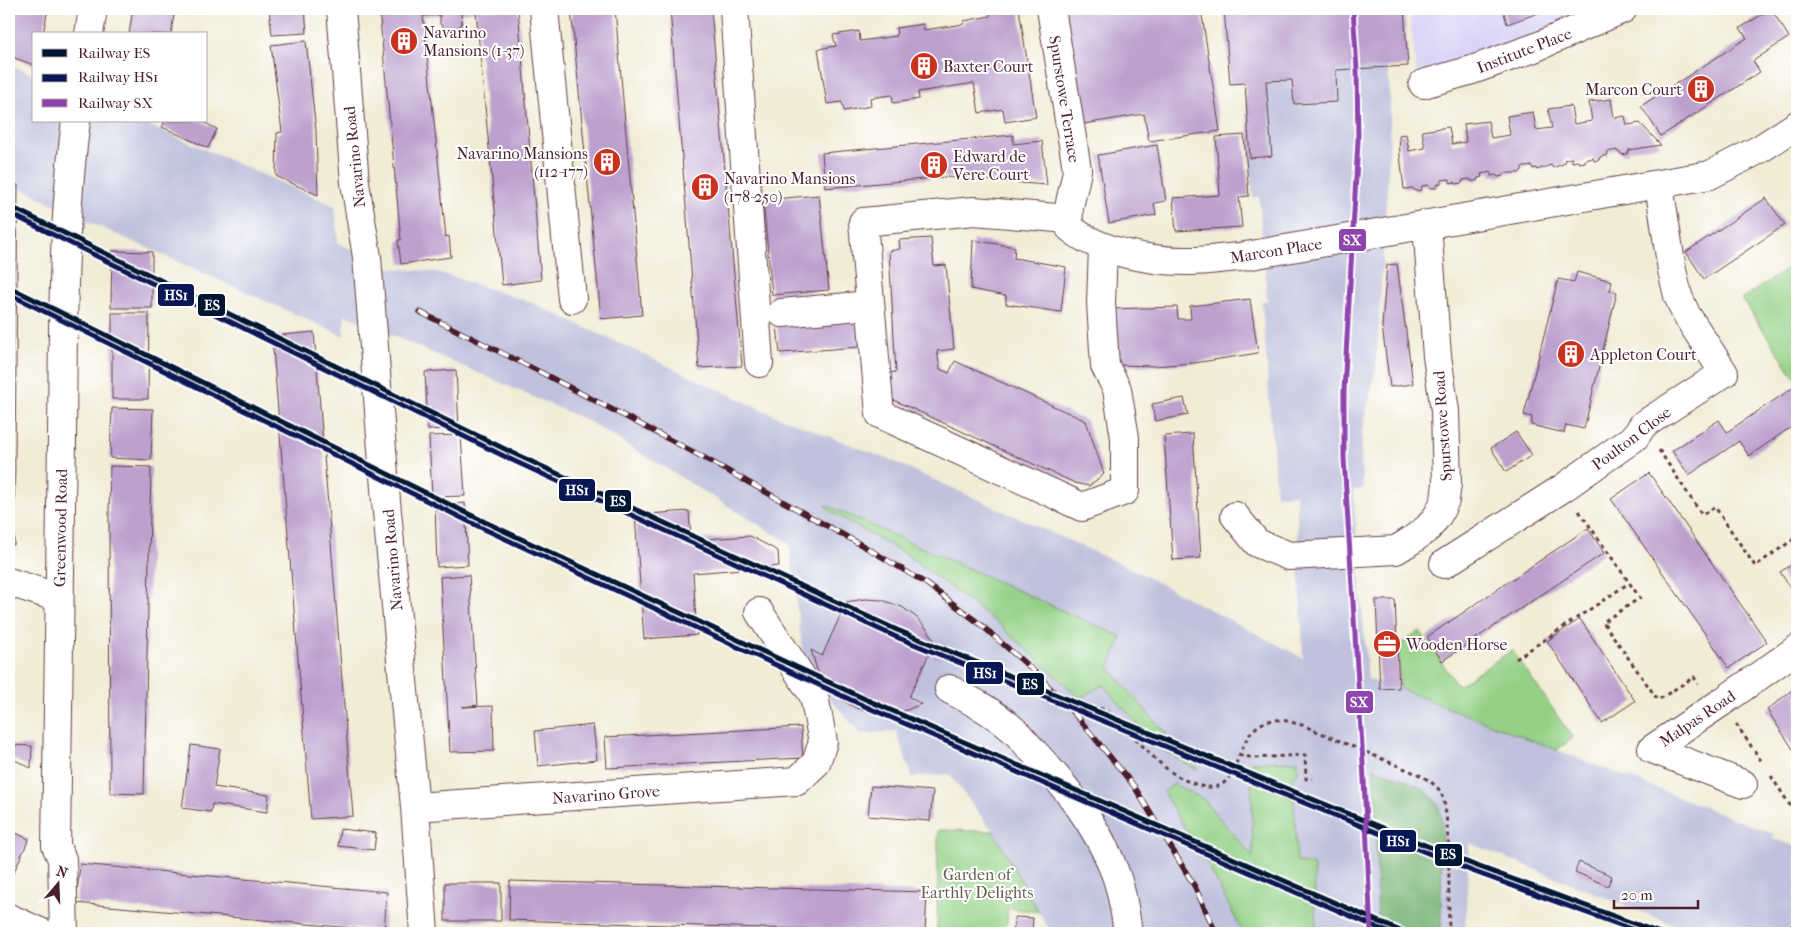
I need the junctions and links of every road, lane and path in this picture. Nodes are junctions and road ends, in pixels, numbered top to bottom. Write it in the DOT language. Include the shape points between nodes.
graph roads {
  1 [pos="93,9"];
  2 [pos="341,9"];
  3 [pos="544,9"];
  4 [pos="734,9"];
  5 [pos="1051,9"];
  6 [pos="1623,9"];
  7 [pos="89,32"];
  8 [pos="1423,84"];
  9 [pos="76,122"];
  10 [pos="1797,125"];
  11 [pos="1659,185"];
  12 [pos="1068,219"];
  13 [pos="1427,224"];
  14 [pos="1103,247"];
  15 [pos="572,299"];
  16 [pos="870,305"];
  17 [pos="782,313"];
  18 [pos="759,363"];
  19 [pos="1644,425"];
  20 [pos="1563,488"];
  21 [pos="1235,516"];
  22 [pos="1428,528"];
  23 [pos="1797,538"];
  24 [pos="9,582"];
  25 [pos="1629,583"];
  26 [pos="59,598"];
  27 [pos="759,612"];
  28 [pos="1797,648"];
  29 [pos="1516,659"];
  30 [pos="949,689"];
  31 [pos="1715,708"];
  32 [pos="1079,719"];
  33 [pos="1239,756"];
  34 [pos="1312,779"];
  35 [pos="1743,784"];
  36 [pos="415,807"];
  37 [pos="9,918"];
  38 [pos="42,933"];
  39 [pos="64,933"];
  40 [pos="424,933"];
  41 [pos="1128,933"];
  42 [pos="1449,933"];
  1 -- 7 [label="street"];
  2 -- 36 [label="street, Navarino Road" via="355,183 367,257"];
  3 -- 15 [label="street"];
  4 -- 18 [label="street"];
  5 -- 12 [label="street, Spurstowe Terrace" via="1077,169"];
  6 -- 8 [label="street, Institute Place" via="1534,48"];
  9 -- 26 [label="street, Greenwood Road" via="64,272"];
  10 -- 11 [label="street, Marcon Place" via="1710,175"];
  11 -- 13 [label="street, Marcon Place"];
  11 -- 19 [label="street, Poulton Close" via="1678,296 1724,373"];
  12 -- 14 [label="street, Marcon Place" via="1070,228 1076,233"];
  12 -- 16 [label="street" via="974,211 863,222"];
  13 -- 14 [label="street, Marcon Place" via="1240,257 1188,262 1139,256"];
  13 -- 22 [label="street, Spurstowe Road" via="1437,356 1445,410 1447,483 1445,500"];
  14 -- 16 [label="street" via="1104,366 1116,390 1125,438 1125,491 1082,507 880,414"];
  16 -- 17 [label="street"];
  19 -- 20 [label="street, Poulton Close" via="1635,438"];
  19 -- 23 [label="path" via="1702,515 1715,507 1755,566"];
  20 -- 22 [label="street, Poulton Close" via="1452,558"];
  20 -- 25 [label="path"];
  21 -- 22 [label="street, Spurstowe Road" via="1257,543 1289,556 1396,550"];
  24 -- 26 [label="street"];
  25 -- 29 [label="path"];
  25 -- 31 [label="path" via="1640,598 1603,622 1658,700 1694,677"];
  26 -- 39 [label="street, Greenwood Road" via="56,846 62,860"];
  27 -- 36 [label="street, Navarino Grove" via="814,696 823,742 816,763 797,781"];
  28 -- 31 [label="street, Malpas Road"];
  30 -- 41 [label="street" via="1011,727 1080,806 1098,834 1115,871"];
  31 -- 35 [label="street, Malpas Road" via="1652,749"];
  32 -- 33 [label="path" via="1095,708 1110,713 1160,764 1176,776 1204,788 1225,784"];
  33 -- 34 [label="path" via="1305,755 1306,779"];
  33 -- 42 [label="path" via="1248,736 1259,726 1273,720 1288,721 1432,783 1440,791 1447,816"];
  36 -- 40 [label="street, Navarino Road"];
  37 -- 38 [label="street"];
}
